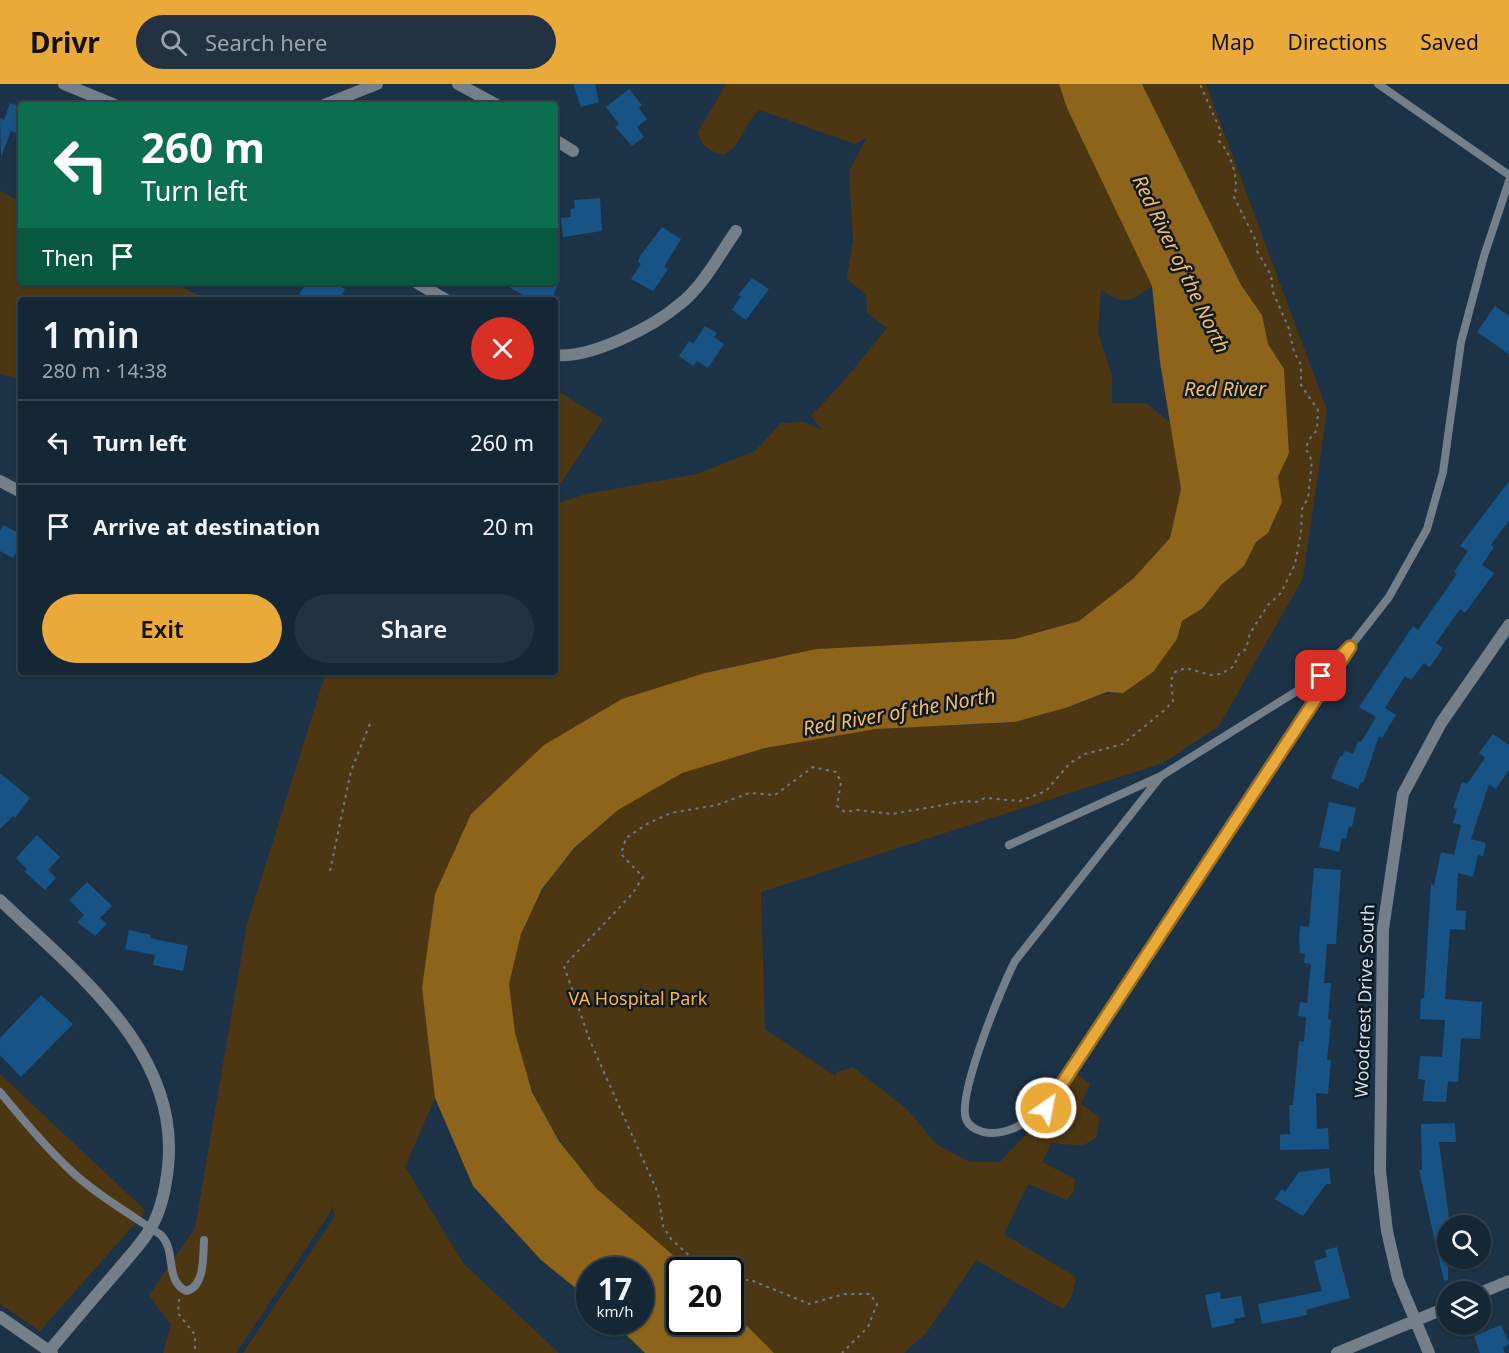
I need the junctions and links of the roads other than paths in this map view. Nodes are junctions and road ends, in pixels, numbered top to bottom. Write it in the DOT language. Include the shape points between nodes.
graph roads {
  1 [pos="64,84"];
  2 [pos="377,84"];
  3 [pos="458,84"];
  4 [pos="1378,84"];
  5 [pos="108,102"];
  6 [pos="332,102"];
  7 [pos="491,102"];
  8 [pos="558,142"];
  9 [pos="573,151"];
  10 [pos="1509,175"];
  11 [pos="1509,181"];
  12 [pos="736,231"];
  13 [pos="420,285"];
  14 [pos="438,297"];
  15 [pos="558,355"];
  16 [pos="0,481"];
  17 [pos="18,490"];
  18 [pos="1509,626"];
  19 [pos="1350,647"];
  20 [pos="1161,776"];
  21 [pos="1009,845"];
  22 [pos="0,900"];
  23 [pos="0,1092"];
  24 [pos="150,1227"];
  25 [pos="204,1240"];
  26 [pos="1509,1281"];
  27 [pos="1491,1288"];
  28 [pos="1437,1312"];
  29 [pos="0,1317"];
  30 [pos="1414,1321"];
  31 [pos="50,1352"];
  32 [pos="1337,1353"];
  33 [pos="1429,1353"];
  1 -- 5 [label="street"];
  2 -- 6 [label="street"];
  3 -- 7 [label="street"];
  4 -- 10 [label="lane"];
  8 -- 9 [label="street"];
  11 -- 19 [label="lane" via="1461,342 1443,472 1427,529 1389,597"];
  12 -- 15 [label="street" via="703,280 681,304 595,351 571,357"];
  13 -- 14 [label="street"];
  16 -- 17 [label="street"];
  18 -- 30 [label="street, Woodcrest Drive South" via="1442,723 1403,794 1393,849 1383,929 1380,1171 1387,1232 1398,1279"];
  19 -- 20 [label="lane" via="1321,676"];
  19 -- 20 [label="lane" via="1046,1108 1021,1125 996,1135 974,1130 965,1118 966,1090 1015,961"];
  20 -- 21 [label="lane"];
  22 -- 24 [label="street" via="115,1014 151,1072 166,1111 170,1149 165,1188"];
  23 -- 24 [label="lane" via="21,1120 69,1169"];
  24 -- 25 [label="lane" via="168,1241 173,1277 181,1288 189,1291 200,1276"];
  24 -- 31 [label="street"];
  26 -- 27 [label="street"];
  28 -- 30 [label="street"];
  29 -- 31 [label="street"];
  30 -- 32 [label="street"];
  30 -- 33 [label="street, Woodcrest Drive South"];
}
